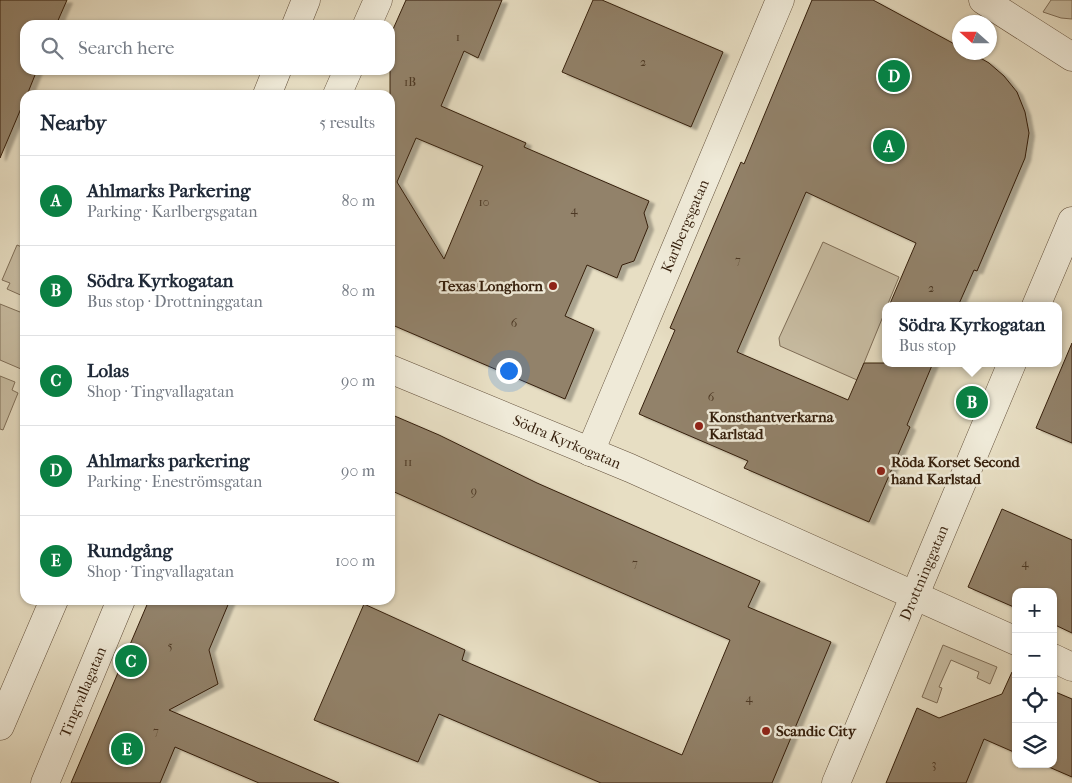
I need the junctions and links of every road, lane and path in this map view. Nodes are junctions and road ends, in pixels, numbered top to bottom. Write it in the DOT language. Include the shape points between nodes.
graph roads {
  1 [pos="306,0"];
  2 [pos="378,0"];
  3 [pos="780,0"];
  4 [pos="983,0"];
  5 [pos="298,20"];
  6 [pos="369,20"];
  7 [pos="1072,56"];
  8 [pos="275,75"];
  9 [pos="346,75"];
  10 [pos="269,90"];
  11 [pos="339,90"];
  12 [pos="1072,221"];
  13 [pos="1038,302"];
  14 [pos="1010,367"];
  15 [pos="395,371"];
  16 [pos="590,452"];
  17 [pos="915,596"];
  18 [pos="52,605"];
  19 [pos="119,605"];
  20 [pos="1012,639"];
  21 [pos="1057,660"];
  22 [pos="1072,667"];
  23 [pos="0,726"];
  24 [pos="45,783"];
  25 [pos="836,783"];
  1 -- 5 [label="street"];
  2 -- 6 [label="street"];
  3 -- 16 [label="street, Karlbergsgatan"];
  4 -- 7 [label="street"];
  8 -- 10 [label="street"];
  9 -- 11 [label="street"];
  12 -- 13 [label="street"];
  14 -- 17 [label="street, Drottninggatan"];
  15 -- 16 [label="street, Södra Kyrkogatan"];
  16 -- 17 [label="street, Södra Kyrkogatan"];
  17 -- 20 [label="street, Södra Kyrkogatan"];
  17 -- 25 [label="street, Drottninggatan"];
  18 -- 23 [label="street"];
  19 -- 24 [label="street, Tingvallagatan"];
  21 -- 22 [label="street"];
}
